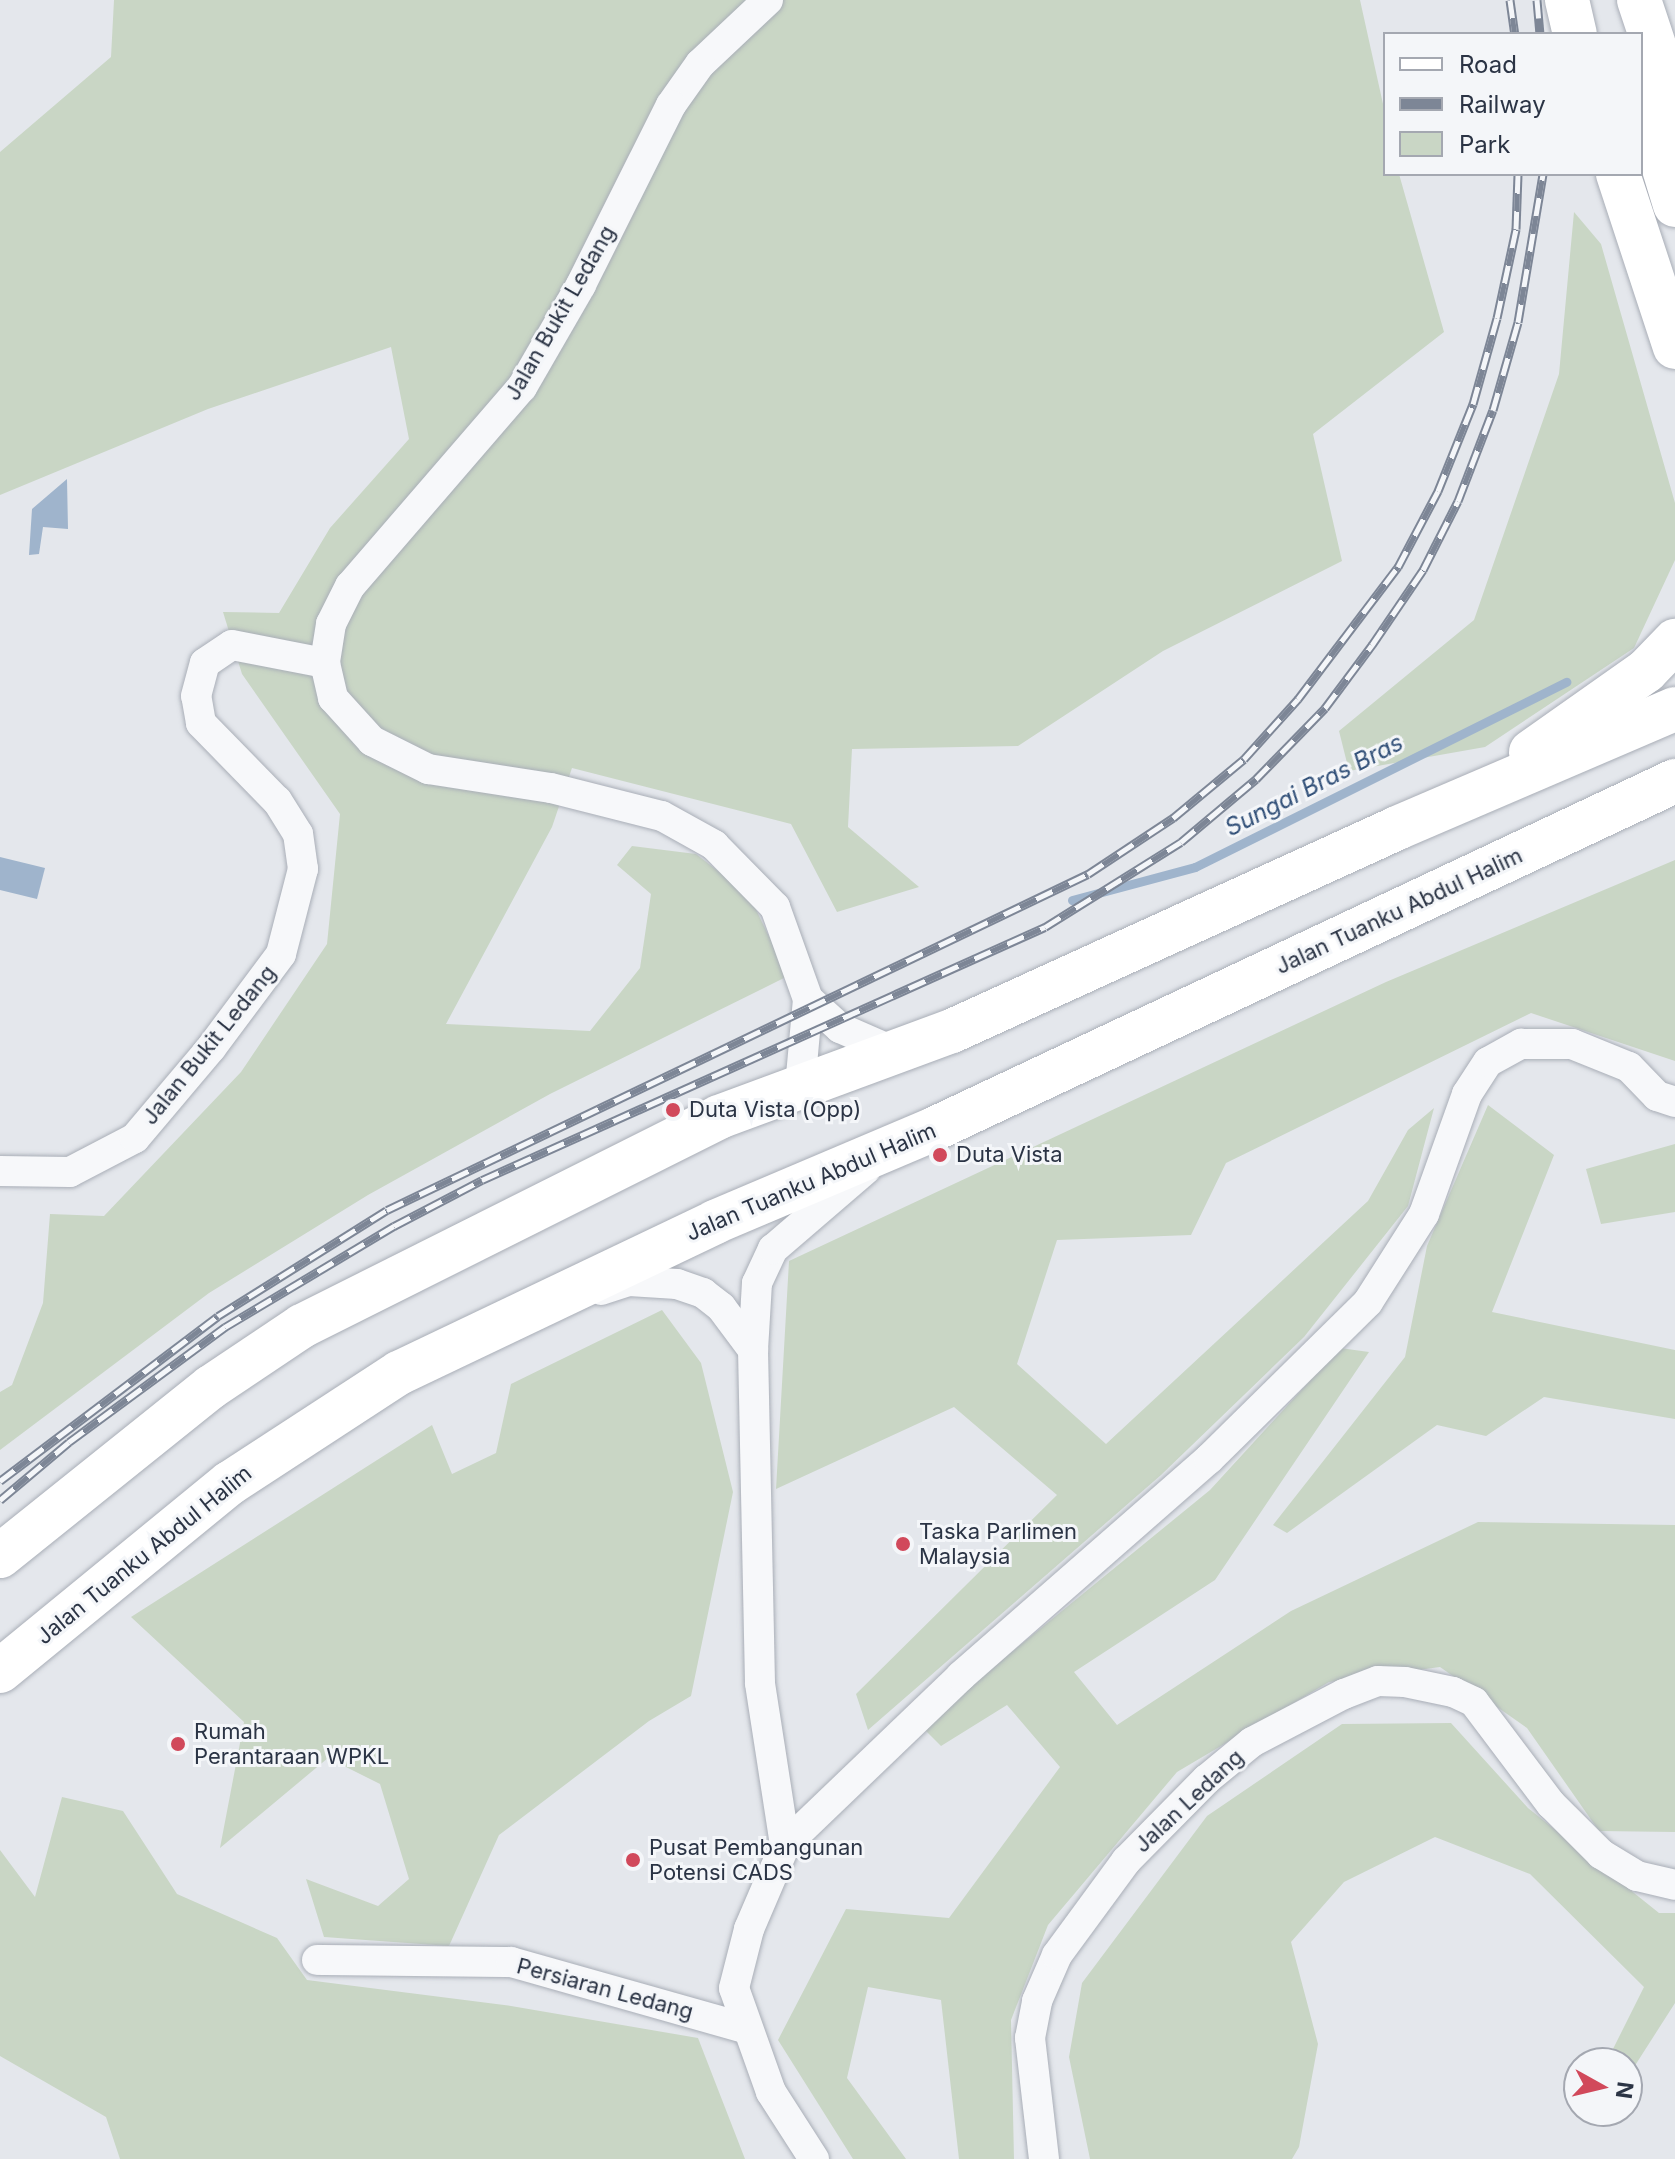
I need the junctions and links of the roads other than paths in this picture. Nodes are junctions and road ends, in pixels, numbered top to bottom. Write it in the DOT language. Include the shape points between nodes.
graph roads {
  1 [pos="768,0"];
  2 [pos="1567,0"];
  3 [pos="1613,0"];
  4 [pos="1639,0"];
  5 [pos="1575,32"];
  6 [pos="1622,32"];
  7 [pos="1643,100"];
  8 [pos="1675,108"];
  9 [pos="1619,176"];
  10 [pos="1675,205"];
  11 [pos="1675,347"];
  12 [pos="1675,641"];
  13 [pos="325,663"];
  14 [pos="1675,709"];
  15 [pos="1675,781"];
  16 [pos="1478,792"];
  17 [pos="808,999"];
  18 [pos="895,1052"];
  19 [pos="800,1087"];
  20 [pos="1675,1102"];
  21 [pos="926,1133"];
  22 [pos="0,1171"];
  23 [pos="516,1316"];
  24 [pos="753,1350"];
  25 [pos="0,1556"];
  26 [pos="0,1671"];
  27 [pos="785,1845"];
  28 [pos="1675,1885"];
  29 [pos="317,1960"];
  30 [pos="747,2029"];
  31 [pos="814,2159"];
  32 [pos="1044,2159"];
  1 -- 13 [label="street, Jalan Bukit Ledang" via="700,64 671,105 581,285 522,387 350,586 331,624"];
  2 -- 5 [label="main road"];
  3 -- 6 [label="main road"];
  4 -- 8 [label="main road"];
  7 -- 10 [label="main road"];
  9 -- 11 [label="main road"];
  12 -- 16 [label="main road" via="1646,671"];
  13 -- 17 [label="street, Jalan Bukit Ledang" via="333,698 372,741 428,769 551,788 662,816 714,845 775,907"];
  13 -- 22 [label="street, Jalan Bukit Ledang" via="232,645 205,663 196,696 201,723 277,801 298,834 303,869 296,913 281,954 135,1138 70,1172"];
  14 -- 16 [label="main road"];
  15 -- 21 [label="main road, Jalan Tuanku Abdul Halim"];
  16 -- 18 [label="main road"];
  17 -- 18 [label="street, Jalan Bukit Ledang" via="840,1028"];
  17 -- 19 [label="street, Jalan Bukit Ledang"];
  18 -- 19 [label="main road"];
  19 -- 25 [label="main road" via="719,1117 302,1326 211,1387"];
  20 -- 27 [label="street" via="1657,1096 1629,1067 1572,1044 1521,1044 1488,1062 1467,1094 1424,1214 1368,1302 1209,1459 961,1676"];
  21 -- 23 [label="main road, Jalan Tuanku Abdul Halim" via="715,1222"];
  21 -- 24 [label="street" via="864,1171 773,1249 757,1283"];
  23 -- 24 [label="street" via="629,1281 677,1284 703,1293 721,1307"];
  23 -- 26 [label="main road, Jalan Tuanku Abdul Halim" via="399,1373 230,1483"];
  24 -- 27 [label="street" via="760,1683"];
  27 -- 30 [label="street" via="749,1929 734,1988"];
  28 -- 32 [label="street, Jalan Ledang" via="1637,1876 1601,1854 1551,1804 1474,1702 1405,1682 1378,1681 1344,1694 1252,1742 1207,1779 1126,1861 1057,1955 1037,2001 1030,2038"];
  29 -- 30 [label="street, Persiaran Ledang" via="511,1962"];
  30 -- 31 [label="street" via="771,2092"];
}
